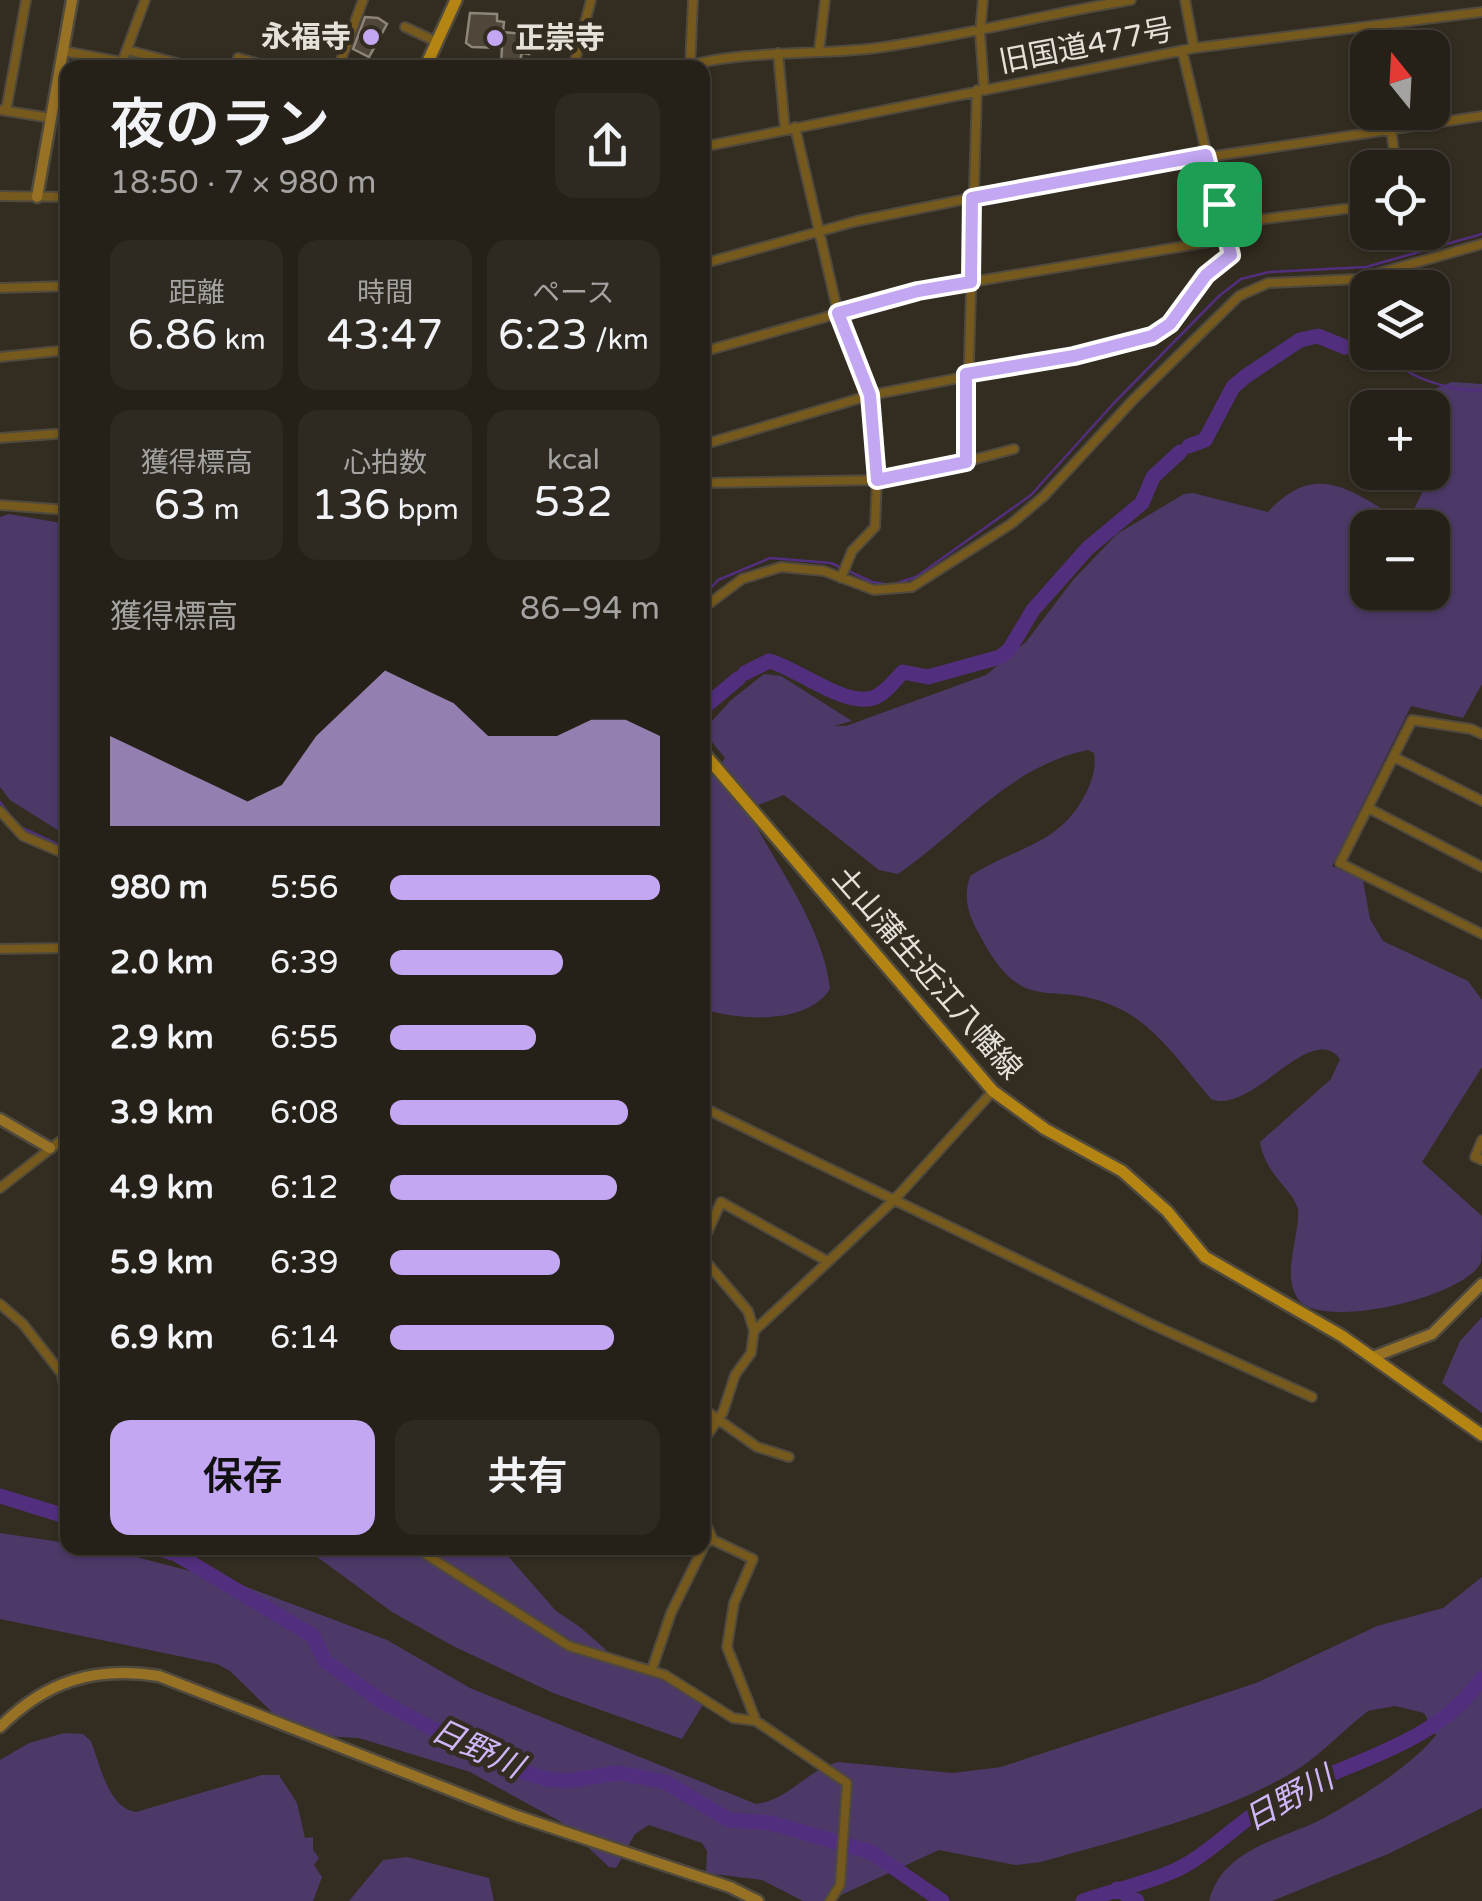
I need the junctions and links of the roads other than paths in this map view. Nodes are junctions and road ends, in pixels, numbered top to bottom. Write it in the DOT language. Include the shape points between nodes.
graph roads {
  1 [pos="26,0"];
  2 [pos="72,0"];
  3 [pos="145,0"];
  4 [pos="363,0"];
  5 [pos="456,0"];
  6 [pos="591,0"];
  7 [pos="693,0"];
  8 [pos="825,0"];
  9 [pos="983,0"];
  10 [pos="1131,0"];
  11 [pos="1185,0"];
  12 [pos="1480,0"];
  13 [pos="1482,13"];
  14 [pos="1378,24"];
  15 [pos="405,27"];
  16 [pos="1379,30"];
  17 [pos="980,33"];
  18 [pos="437,42"];
  19 [pos="1194,48"];
  20 [pos="126,50"];
  21 [pos="819,50"];
  22 [pos="1182,50"];
  23 [pos="63,51"];
  24 [pos="778,53"];
  25 [pos="61,60"];
  26 [pos="100,60"];
  27 [pos="123,60"];
  28 [pos="166,60"];
  29 [pos="341,60"];
  30 [pos="429,60"];
  31 [pos="575,60"];
  32 [pos="690,60"];
  33 [pos="710,60"];
  34 [pos="60,68"];
  35 [pos="980,89"];
  36 [pos="3,110"];
  37 [pos="1482,116"];
  38 [pos="51,118"];
  39 [pos="1450,121"];
  40 [pos="795,127"];
  41 [pos="785,130"];
  42 [pos="1385,130"];
  43 [pos="710,145"];
  44 [pos="1206,155"];
  45 [pos="0,196"];
  46 [pos="37,197"];
  47 [pos="60,197"];
  48 [pos="972,198"];
  49 [pos="1350,208"];
  50 [pos="1224,224"];
  51 [pos="818,231"];
  52 [pos="1227,239"];
  53 [pos="1482,244"];
  54 [pos="710,262"];
  55 [pos="971,282"];
  56 [pos="60,286"];
  57 [pos="0,288"];
  58 [pos="838,313"];
  59 [pos="710,350"];
  60 [pos="60,351"];
  61 [pos="0,357"];
  62 [pos="966,374"];
  63 [pos="870,395"];
  64 [pos="60,434"];
  65 [pos="0,438"];
  66 [pos="710,442"];
  67 [pos="1014,449"];
  68 [pos="966,462"];
  69 [pos="877,480"];
  70 [pos="710,483"];
  71 [pos="0,505"];
  72 [pos="60,509"];
  73 [pos="842,576"];
  74 [pos="710,602"];
  75 [pos="1482,734"];
  76 [pos="1394,757"];
  77 [pos="710,761"];
  78 [pos="1482,800"];
  79 [pos="1368,808"];
  80 [pos="0,810"];
  81 [pos="60,852"];
  82 [pos="1482,866"];
  83 [pos="1482,934"];
  84 [pos="60,948"];
  85 [pos="0,949"];
  86 [pos="993,1091"];
  87 [pos="710,1111"];
  88 [pos="0,1119"];
  89 [pos="1482,1140"];
  90 [pos="60,1141"];
  91 [pos="50,1148"];
  92 [pos="1482,1160"];
  93 [pos="0,1188"];
  94 [pos="894,1200"];
  95 [pos="710,1226"];
  96 [pos="828,1261"];
  97 [pos="710,1266"];
  98 [pos="1482,1284"];
  99 [pos="0,1304"];
  100 [pos="754,1331"];
  101 [pos="1373,1357"];
  102 [pos="60,1371"];
  103 [pos="1312,1398"];
  104 [pos="710,1413"];
  105 [pos="719,1419"];
  106 [pos="710,1432"];
  107 [pos="1482,1435"];
  108 [pos="789,1457"];
  109 [pos="710,1543"];
  110 [pos="427,1555"];
  111 [pos="700,1555"];
  112 [pos="652,1670"];
  113 [pos="756,1721"];
  114 [pos="0,1727"];
  115 [pos="758,1901"];
  116 [pos="830,1901"];
  1 -- 36 [label="street"];
  2 -- 23 [label="street"];
  3 -- 20 [label="street"];
  4 -- 29 [label="street"];
  5 -- 18 [label="main road"];
  6 -- 31 [label="street"];
  7 -- 32 [label="street"];
  8 -- 21 [label="street"];
  9 -- 17 [label="street"];
  10 -- 17 [label="street"];
  11 -- 19 [label="street"];
  12 -- 13 [label="street"];
  13 -- 14 [label="street, 旧国道477号"];
  14 -- 16 [label="street"];
  14 -- 19 [label="street, 旧国道477号"];
  15 -- 18 [label="street"];
  17 -- 21 [label="street"];
  17 -- 35 [label="street"];
  18 -- 30 [label="main road"];
  19 -- 22 [label="street, 旧国道477号"];
  20 -- 27 [label="street"];
  20 -- 28 [label="street"];
  21 -- 24 [label="street"];
  22 -- 35 [label="street, 旧国道477号"];
  22 -- 44 [label="street"];
  23 -- 25 [label="street"];
  23 -- 26 [label="street"];
  24 -- 33 [label="street"];
  24 -- 41 [label="street"];
  34 -- 38 [label="street"];
  35 -- 40 [label="street, 旧国道477号"];
  35 -- 48 [label="street"];
  36 -- 38 [label="street"];
  37 -- 39 [label="street"];
  38 -- 46 [label="street"];
  40 -- 41 [label="street, 旧国道477号"];
  40 -- 51 [label="street"];
  41 -- 43 [label="street, 旧国道477号"];
  42 -- 44 [label="street"];
  44 -- 48 [label="street"];
  44 -- 50 [label="street"];
  45 -- 46 [label="street"];
  46 -- 47 [label="street"];
  48 -- 51 [label="street"];
  48 -- 55 [label="street"];
  49 -- 50 [label="street"];
  50 -- 52 [label="street"];
  51 -- 54 [label="street"];
  51 -- 58 [label="street"];
  52 -- 55 [label="street"];
  52 -- 62 [label="street" via="1231,255 1160,332 1087,353"];
  53 -- 73 [label="street" via="1358,278 1254,287 1225,308 1011,524 903,589 866,589"];
  55 -- 58 [label="street"];
  55 -- 62 [label="street"];
  56 -- 57 [label="street"];
  58 -- 59 [label="street"];
  58 -- 63 [label="street"];
  60 -- 61 [label="street"];
  62 -- 63 [label="street"];
  62 -- 68 [label="street"];
  63 -- 66 [label="street"];
  63 -- 69 [label="street"];
  64 -- 65 [label="street"];
  67 -- 68 [label="street"];
  68 -- 69 [label="street"];
  69 -- 70 [label="street"];
  69 -- 73 [label="street" via="875,527 852,550"];
  71 -- 72 [label="street"];
  73 -- 74 [label="street" via="803,567 768,569"];
  75 -- 76 [label="street" via="1412,720"];
  76 -- 78 [label="street"];
  76 -- 79 [label="street"];
  77 -- 86 [label="main road, 土山蒲生近江八幡線"];
  79 -- 82 [label="street"];
  79 -- 83 [label="street" via="1340,862"];
  80 -- 81 [label="street" via="23,836"];
  84 -- 85 [label="street"];
  86 -- 94 [label="street"];
  86 -- 101 [label="main road, 土山蒲生近江八幡線" via="1046,1130 1122,1171 1205,1257"];
  87 -- 94 [label="street"];
  88 -- 91 [label="street"];
  89 -- 92 [label="street" via="1475,1157"];
  90 -- 91 [label="street"];
  91 -- 93 [label="street"];
  94 -- 96 [label="street"];
  94 -- 103 [label="street"];
  95 -- 96 [label="street" via="721,1202"];
  96 -- 100 [label="street"];
  97 -- 100 [label="street" via="748,1310"];
  98 -- 101 [label="street" via="1432,1334"];
  99 -- 102 [label="street"];
  100 -- 105 [label="street" via="751,1354 735,1375"];
  101 -- 107 [label="main road, 土山蒲生近江八幡線"];
  104 -- 105 [label="street"];
  105 -- 106 [label="street"];
  105 -- 108 [label="street" via="757,1447"];
  109 -- 113 [label="street" via="753,1559 726,1647"];
  110 -- 112 [label="street" via="568,1646"];
  111 -- 112 [label="street"];
  112 -- 113 [label="street" via="733,1718"];
  113 -- 116 [label="street" via="847,1783 840,1880"];
  114 -- 115 [label="street" via="18,1702 62,1682 117,1670 158,1676"];
}
